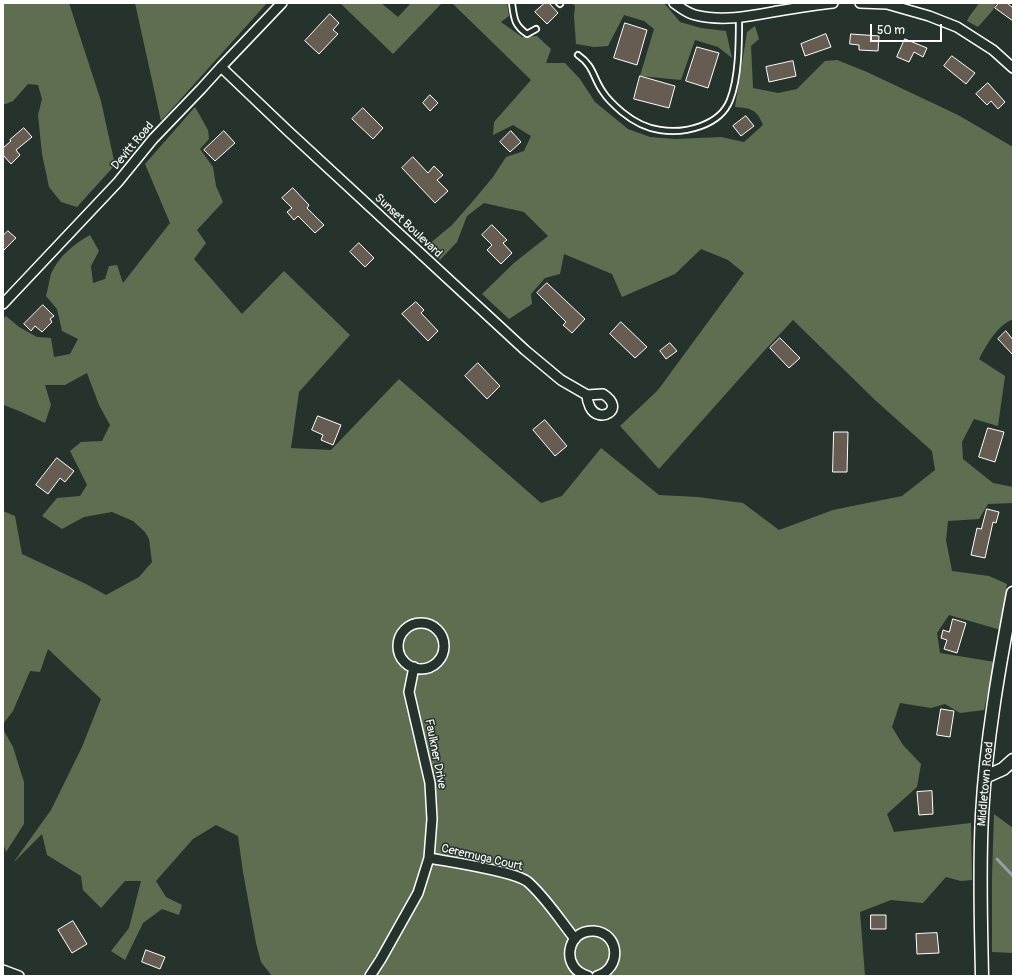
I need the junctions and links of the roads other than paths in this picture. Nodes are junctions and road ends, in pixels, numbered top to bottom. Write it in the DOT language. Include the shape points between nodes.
graph roads {
  1 [pos="282,3"];
  2 [pos="512,3"];
  3 [pos="674,3"];
  4 [pos="833,3"];
  5 [pos="860,3"];
  6 [pos="887,4"];
  7 [pos="739,18"];
  8 [pos="536,29"];
  9 [pos="578,55"];
  10 [pos="221,67"];
  11 [pos="1013,68"];
  12 [pos="3,304"];
  13 [pos="586,394"];
  14 [pos="1013,593"];
  15 [pos="414,667"];
  16 [pos="1013,760"];
  17 [pos="985,777"];
  18 [pos="429,858"];
  19 [pos="575,939"];
  20 [pos="3,970"];
  21 [pos="19,976"];
  22 [pos="370,976"];
  23 [pos="588,976"];
  24 [pos="597,976"];
  25 [pos="982,976"];
  1 -- 10 [label="street, Devitt Road"];
  2 -- 8 [label="lane" via="518,28 527,34"];
  3 -- 7 [label="street" via="695,15 724,19"];
  4 -- 7 [label="street"];
  5 -- 6 [label="street"];
  6 -- 11 [label="street" via="957,27 993,50"];
  7 -- 9 [label="lane" via="739,49 730,100 713,120 688,129 659,130 634,121 602,92 587,61"];
  10 -- 12 [label="street, Devitt Road" via="153,139 118,182"];
  10 -- 13 [label="street, Sunset Boulevard" via="525,350 561,380"];
  14 -- 17 [label="street, Middletown Road" via="995,697"];
  15 -- 15 [label="street" via="408,665 401,656 399,640 409,626 425,623 440,633 443,651 432,666"];
  15 -- 18 [label="street, Faulkner Drive" via="409,692 430,782 432,819"];
  16 -- 17 [label="street" via="1003,769"];
  17 -- 25 [label="street, Middletown Road" via="982,831"];
  18 -- 19 [label="street, Ceremuga Court" via="508,874 526,881 544,899"];
  18 -- 22 [label="street, Faulkner Drive" via="418,893"];
  19 -- 23 [label="street" via="569,952 571,963 579,972"];
  19 -- 24 [label="street" via="582,933 593,931 604,934 613,943 615,955 611,967"];
  20 -- 21 [label="street"];
}
